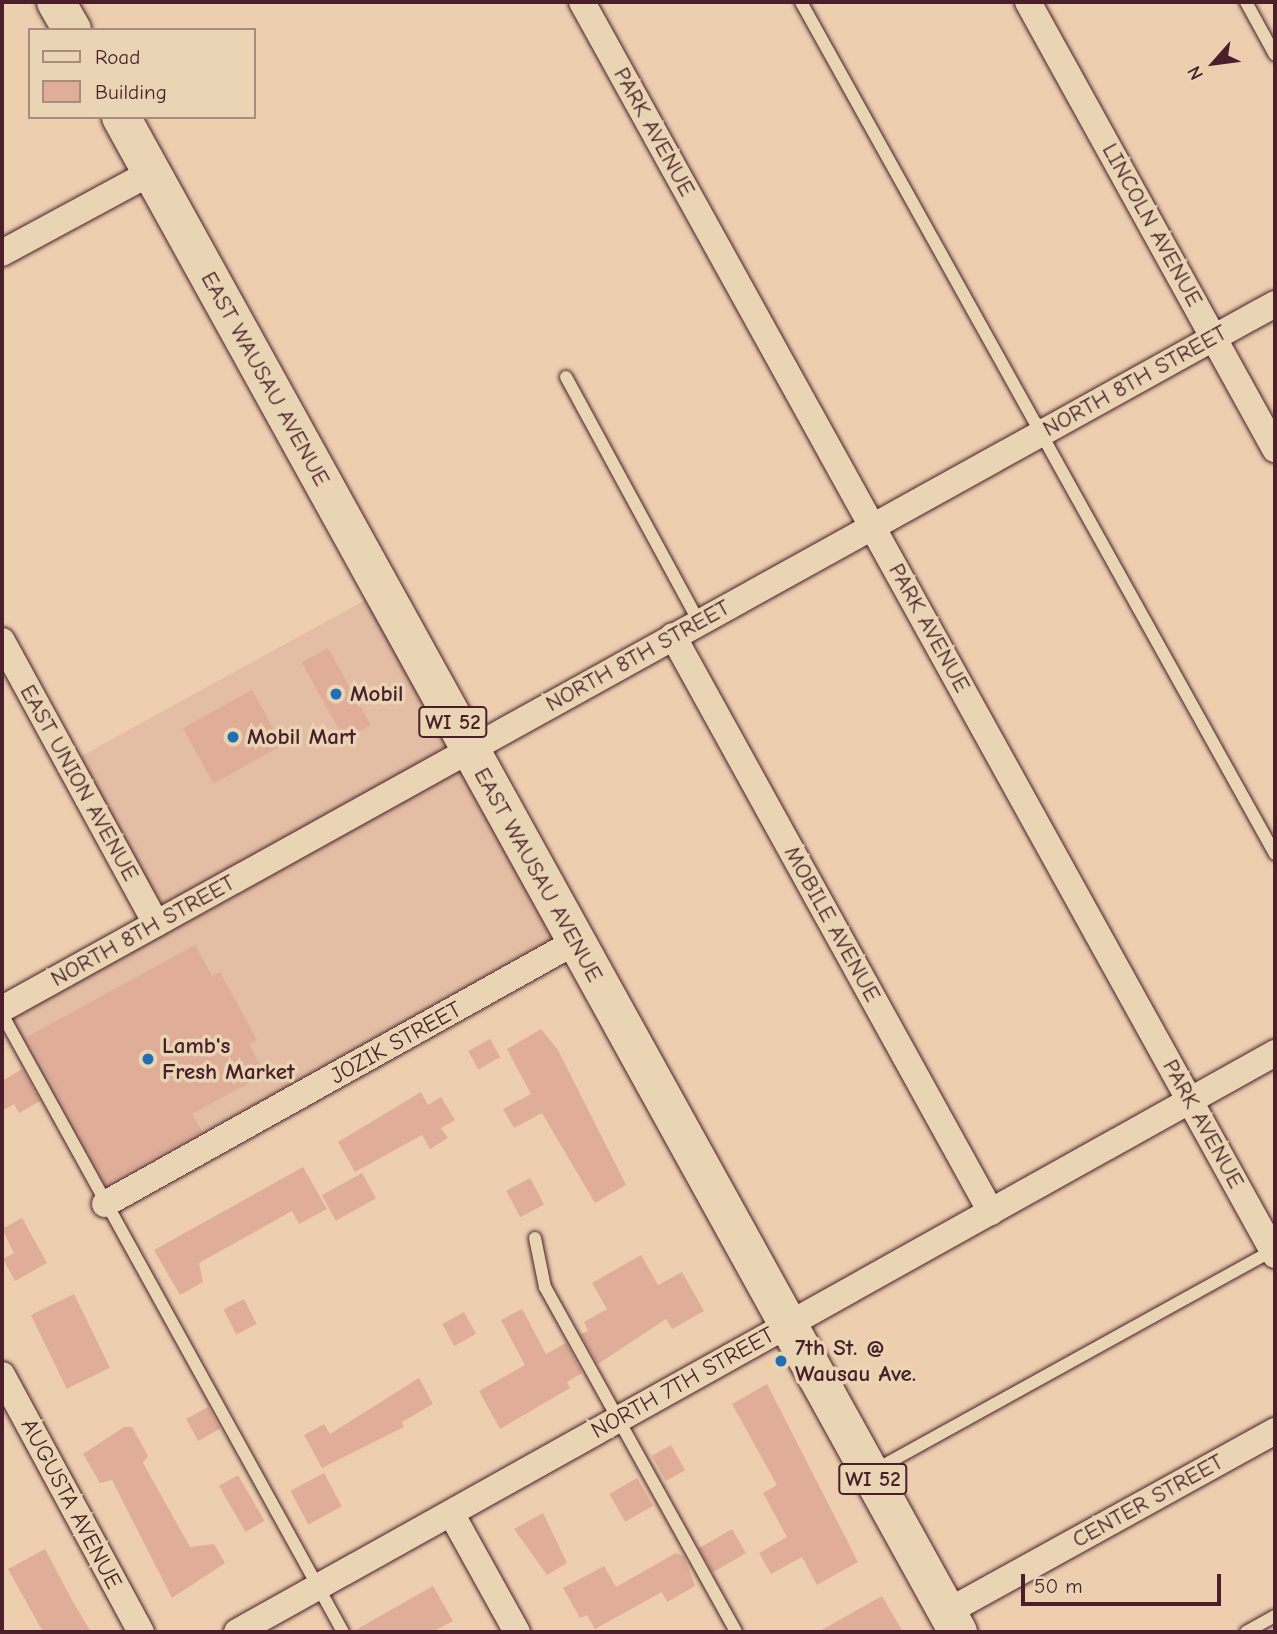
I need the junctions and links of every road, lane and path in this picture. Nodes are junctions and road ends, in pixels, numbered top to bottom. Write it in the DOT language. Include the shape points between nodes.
graph roads {
  1 [pos="56,2"];
  2 [pos="582,2"];
  3 [pos="801,2"];
  4 [pos="1028,2"];
  5 [pos="1246,2"];
  6 [pos="71,28"];
  7 [pos="1275,55"];
  8 [pos="122,119"];
  9 [pos="152,172"];
  10 [pos="2,253"];
  11 [pos="1275,304"];
  12 [pos="1214,338"];
  13 [pos="566,377"];
  14 [pos="1042,432"];
  15 [pos="1275,449"];
  16 [pos="872,526"];
  17 [pos="699,622"];
  18 [pos="673,636"];
  19 [pos="2,641"];
  20 [pos="469,750"];
  21 [pos="1275,854"];
  22 [pos="156,924"];
  23 [pos="575,942"];
  24 [pos="2,1009"];
  25 [pos="2,1014"];
  26 [pos="1275,1053"];
  27 [pos="1190,1100"];
  28 [pos="105,1204"];
  29 [pos="991,1212"];
  30 [pos="535,1238"];
  31 [pos="1274,1252"];
  32 [pos="788,1325"];
  33 [pos="2,1375"];
  34 [pos="618,1420"];
  35 [pos="1275,1431"];
  36 [pos="869,1473"];
  37 [pos="451,1513"];
  38 [pos="319,1586"];
  39 [pos="1275,1616"];
  40 [pos="952,1622"];
  41 [pos="141,1632"];
  42 [pos="237,1632"];
  43 [pos="343,1632"];
  44 [pos="517,1632"];
  45 [pos="736,1632"];
  46 [pos="1246,1632"];
  1 -- 6 [label="main road"];
  2 -- 16 [label="street, PARK AVENUE"];
  3 -- 14 [label="lane"];
  4 -- 12 [label="street, LINCOLN AVENUE"];
  5 -- 7 [label="lane"];
  8 -- 9 [label="main road, EAST WAUSAU AVENUE / WI 52"];
  9 -- 10 [label="street"];
  9 -- 20 [label="main road, EAST WAUSAU AVENUE / WI 52"];
  11 -- 12 [label="street, NORTH 8TH STREET"];
  12 -- 14 [label="street, NORTH 8TH STREET"];
  12 -- 15 [label="street, LINCOLN AVENUE"];
  13 -- 17 [label="lane"];
  14 -- 16 [label="street, NORTH 8TH STREET"];
  14 -- 21 [label="lane"];
  16 -- 17 [label="street, NORTH 8TH STREET"];
  16 -- 27 [label="street, PARK AVENUE"];
  17 -- 18 [label="street, NORTH 8TH STREET"];
  18 -- 20 [label="street, NORTH 8TH STREET"];
  18 -- 29 [label="street, MOBILE AVENUE"];
  19 -- 22 [label="street, EAST UNION AVENUE"];
  20 -- 22 [label="street, NORTH 8TH STREET"];
  20 -- 23 [label="main road, EAST WAUSAU AVENUE / WI 52"];
  22 -- 24 [label="street, NORTH 8TH STREET"];
  23 -- 28 [label="street, JOZIK STREET"];
  23 -- 32 [label="main road, EAST WAUSAU AVENUE / WI 52"];
  25 -- 28 [label="lane"];
  26 -- 27 [label="street, NORTH 7TH STREET"];
  27 -- 29 [label="street, NORTH 7TH STREET"];
  27 -- 31 [label="street, PARK AVENUE"];
  28 -- 38 [label="lane"];
  29 -- 32 [label="street, NORTH 7TH STREET"];
  30 -- 34 [label="lane" via="545,1287"];
  31 -- 36 [label="lane"];
  32 -- 34 [label="street, NORTH 7TH STREET"];
  32 -- 36 [label="main road, EAST WAUSAU AVENUE / WI 52"];
  33 -- 41 [label="street, AUGUSTA AVENUE"];
  34 -- 37 [label="street, NORTH 7TH STREET"];
  34 -- 45 [label="lane"];
  35 -- 40 [label="street, CENTER STREET"];
  36 -- 40 [label="main road, EAST WAUSAU AVENUE / WI 52"];
  37 -- 38 [label="street, NORTH 7TH STREET"];
  37 -- 44 [label="street"];
  38 -- 42 [label="street, NORTH 7TH STREET"];
  38 -- 43 [label="lane"];
  39 -- 46 [label="lane"];
}
